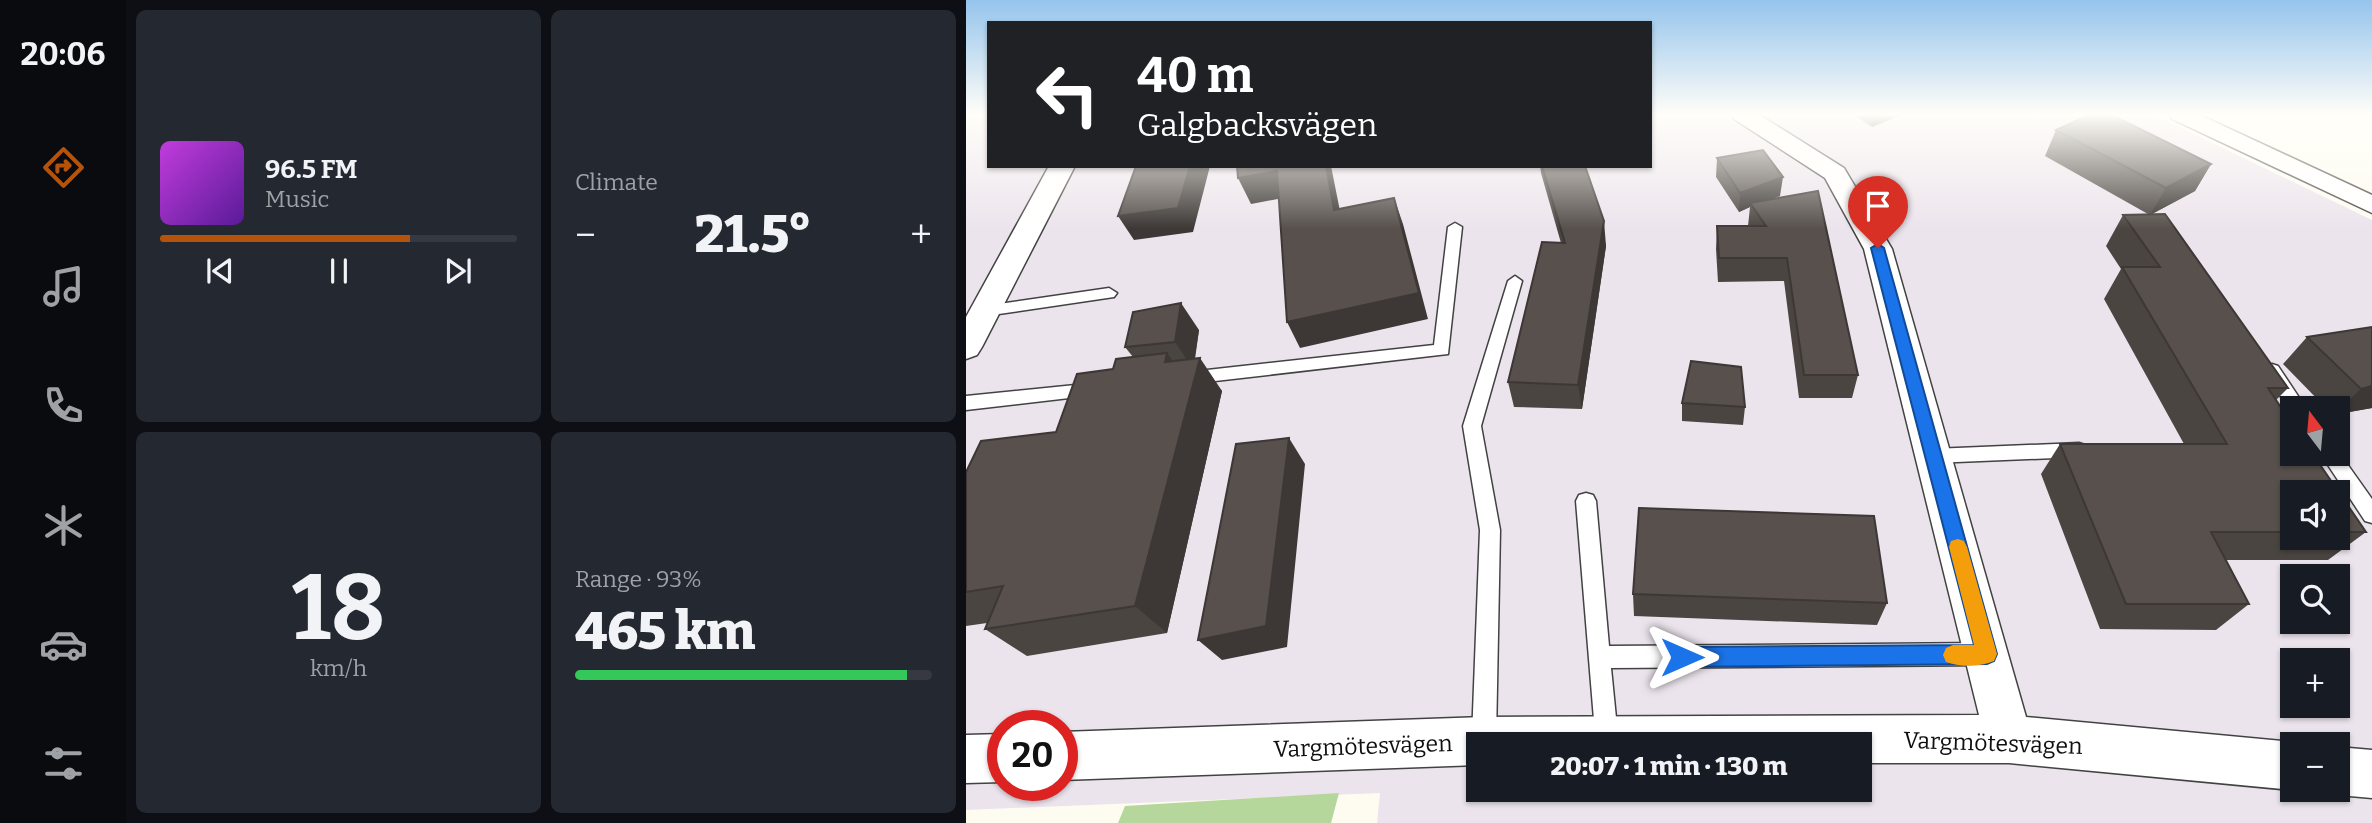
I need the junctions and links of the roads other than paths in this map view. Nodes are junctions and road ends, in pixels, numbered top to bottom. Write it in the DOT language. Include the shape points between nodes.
graph roads {
  1 [pos="1803,152"];
  2 [pos="2261,152"];
  3 [pos="1061,168"];
  4 [pos="2372,205"];
  5 [pos="1455,227"];
  6 [pos="1516,281"];
  7 [pos="1109,293"];
  8 [pos="985,311"];
  9 [pos="966,347"];
  10 [pos="2259,352"];
  11 [pos="1170,380"];
  12 [pos="1116,386"];
  13 [pos="2289,396"];
  14 [pos="966,403"];
  15 [pos="2095,450"];
  16 [pos="1933,456"];
  17 [pos="2338,466"];
  18 [pos="1586,501"];
  19 [pos="2372,515"];
  20 [pos="1987,654"];
  21 [pos="1599,657"];
  22 [pos="1484,732"];
  23 [pos="1605,732"];
  24 [pos="1872,739"];
  25 [pos="2009,739"];
  26 [pos="1466,742"];
  27 [pos="1078,755"];
  28 [pos="987,758"];
  29 [pos="966,759"];
  30 [pos="2280,765"];
  31 [pos="2350,772"];
  32 [pos="2372,774"];
  1 -- 16 [label="street" via="1835,173 1878,248"];
  2 -- 4 [label="street"];
  3 -- 8 [label="street"];
  5 -- 11 [label="lane" via="1442,350"];
  6 -- 22 [label="lane" via="1472,426 1490,530"];
  7 -- 8 [label="lane"];
  8 -- 9 [label="street"];
  10 -- 13 [label="lane"];
  12 -- 14 [label="lane"];
  15 -- 16 [label="lane"];
  16 -- 20 [label="street"];
  17 -- 19 [label="lane"];
  18 -- 21 [label="lane"];
  20 -- 21 [label="lane"];
  20 -- 25 [label="street"];
  21 -- 23 [label="lane"];
  24 -- 25 [label="street, Vargmötesvägen"];
  25 -- 30 [label="street, Vargmötesvägen"];
  26 -- 27 [label="street, Vargmötesvägen"];
  28 -- 29 [label="street"];
  31 -- 32 [label="street"];
}
